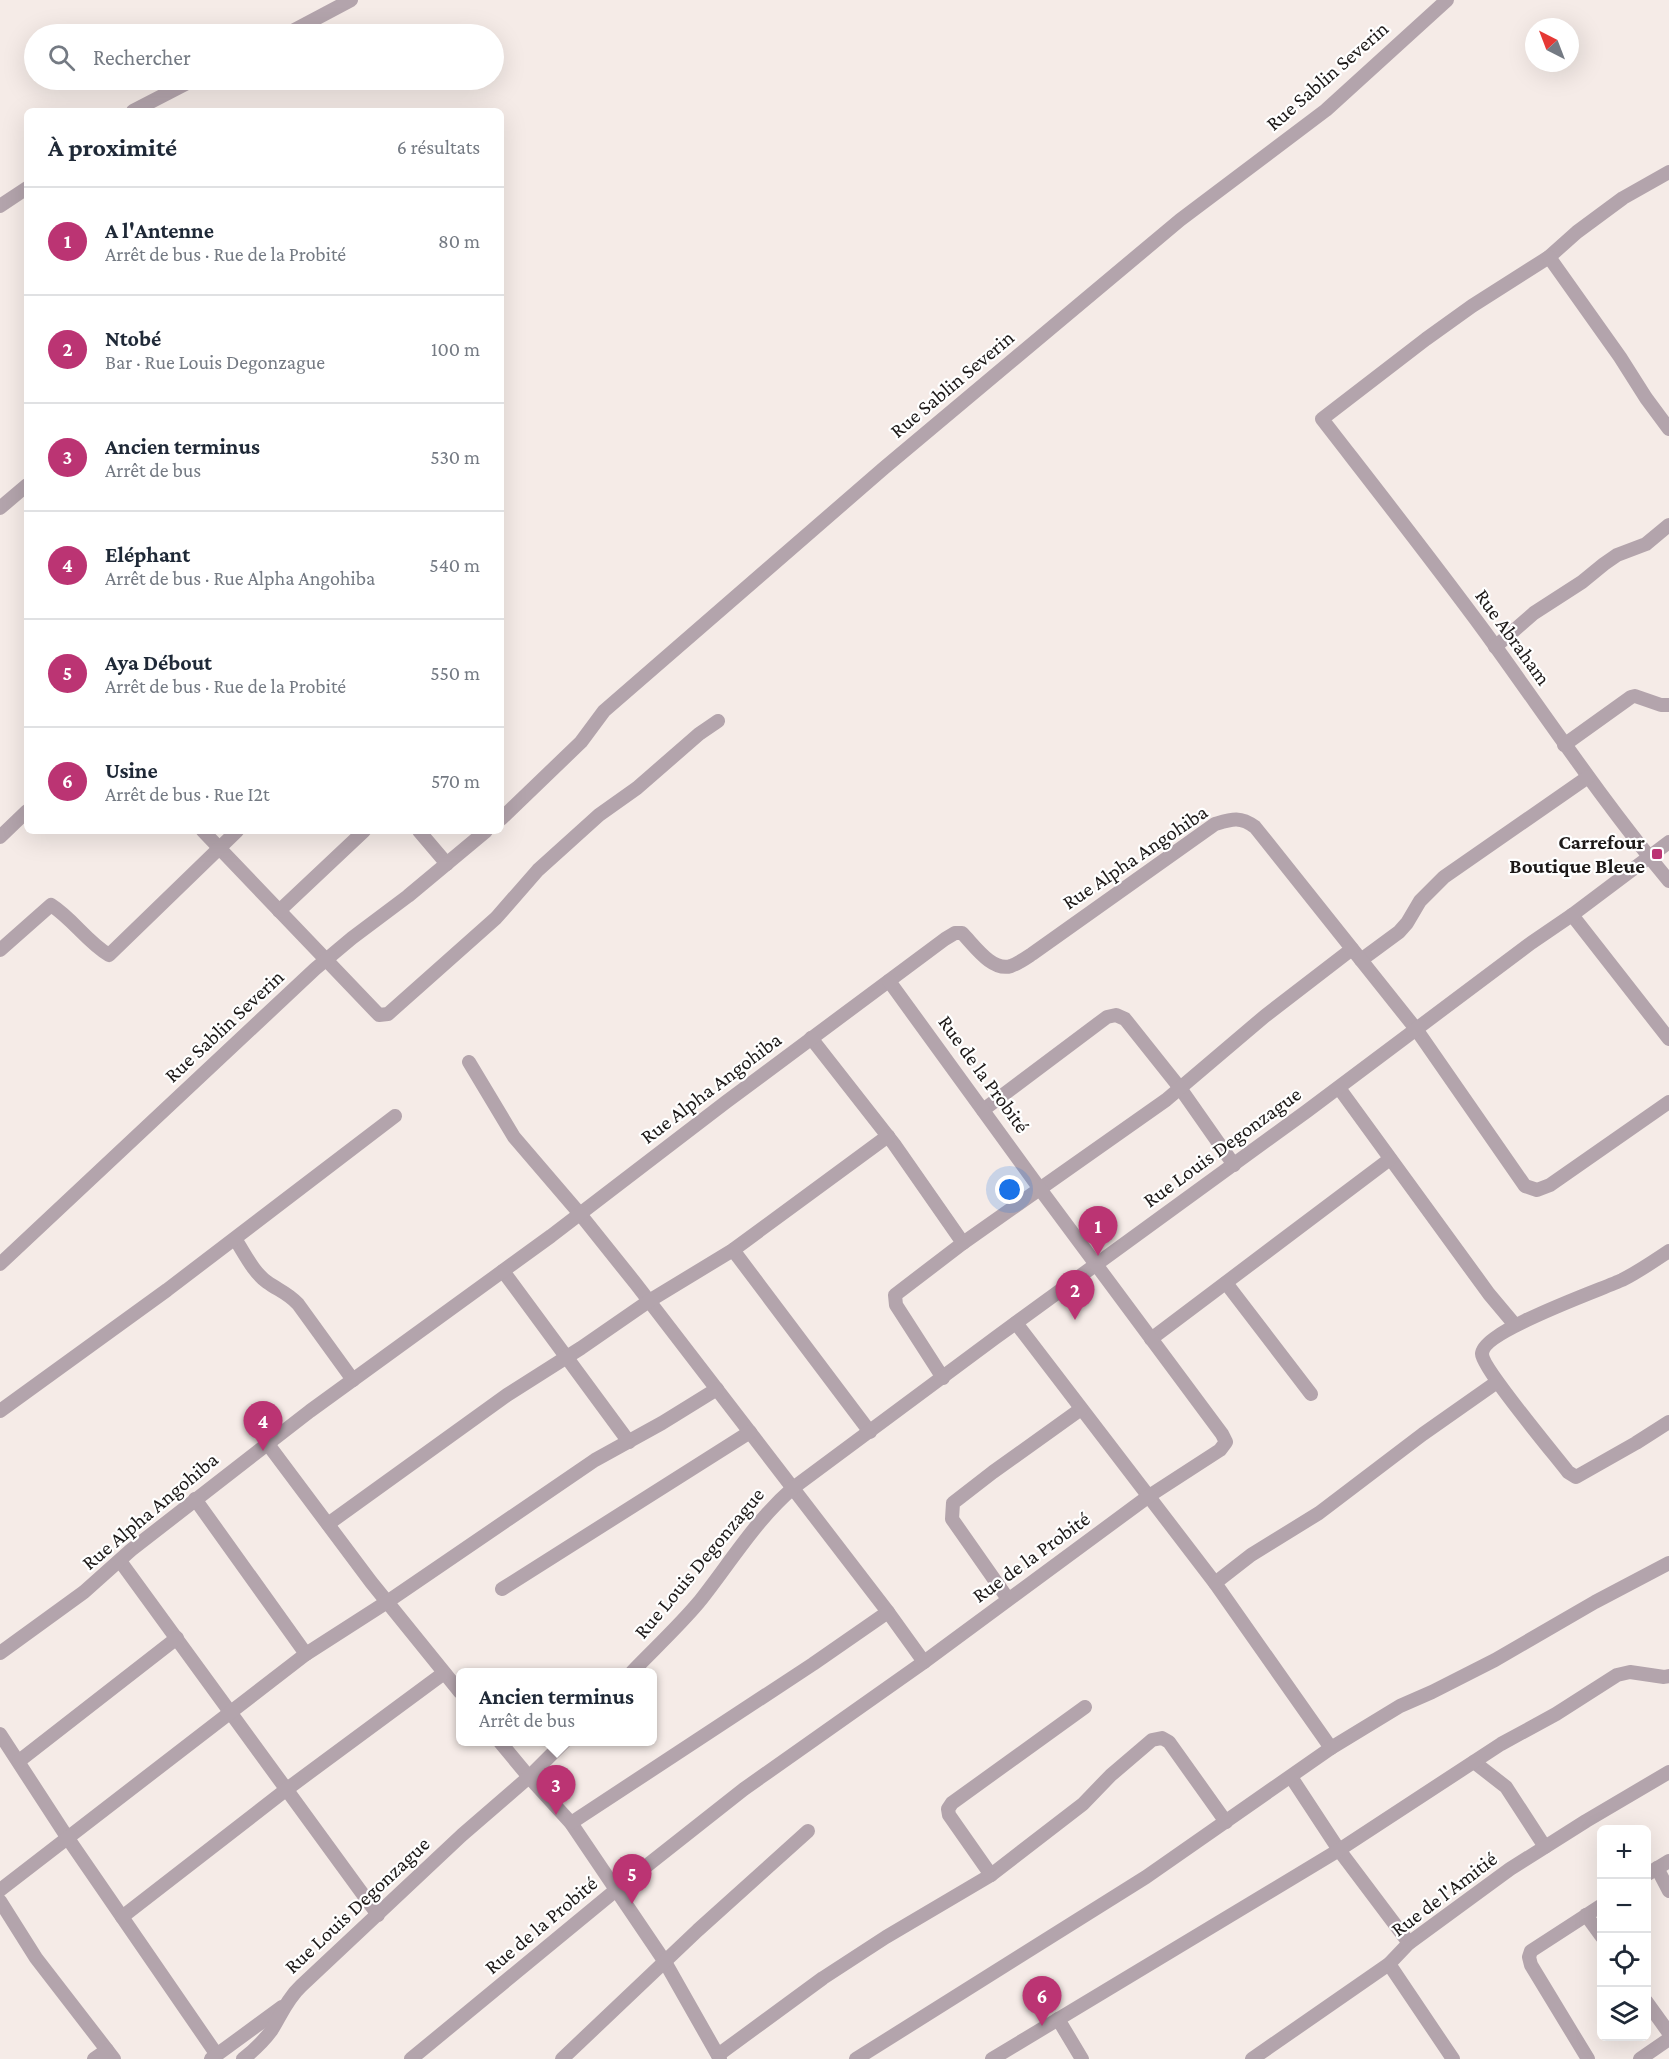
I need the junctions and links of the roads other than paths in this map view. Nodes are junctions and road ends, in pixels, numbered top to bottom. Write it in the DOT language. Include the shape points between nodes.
graph roads {
  1 [pos="351,0"];
  2 [pos="1447,0"];
  3 [pos="306,24"];
  4 [pos="174,90"];
  5 [pos="139,108"];
  6 [pos="1669,172"];
  7 [pos="24,190"];
  8 [pos="0,206"];
  9 [pos="1549,257"];
  10 [pos="1669,429"];
  11 [pos="24,488"];
  12 [pos="0,508"];
  13 [pos="1669,525"];
  14 [pos="1495,647"];
  15 [pos="1669,705"];
  16 [pos="718,721"];
  17 [pos="1564,745"];
  18 [pos="1588,777"];
  19 [pos="24,814"];
  20 [pos="504,816"];
  21 [pos="206,834"];
  22 [pos="234,834"];
  23 [pos="361,834"];
  24 [pos="422,834"];
  25 [pos="482,834"];
  26 [pos="0,837"];
  27 [pos="1669,842"];
  28 [pos="219,848"];
  29 [pos="1649,857"];
  30 [pos="447,864"];
  31 [pos="1669,881"];
  32 [pos="279,911"];
  33 [pos="1572,915"];
  34 [pos="1352,949"];
  35 [pos="0,950"];
  36 [pos="326,960"];
  37 [pos="1361,960"];
  38 [pos="889,981"];
  39 [pos="1416,1029"];
  40 [pos="811,1038"];
  41 [pos="1669,1039"];
  42 [pos="469,1062"];
  43 [pos="1180,1088"];
  44 [pos="1339,1088"];
  45 [pos="1669,1102"];
  46 [pos="983,1110"];
  47 [pos="395,1116"];
  48 [pos="888,1136"];
  49 [pos="1390,1159"];
  50 [pos="1234,1165"];
  51 [pos="1040,1189"];
  52 [pos="580,1214"];
  53 [pos="235,1239"];
  54 [pos="963,1244"];
  55 [pos="733,1250"];
  56 [pos="1669,1251"];
  57 [pos="0,1264"];
  58 [pos="1096,1265"];
  59 [pos="503,1271"];
  60 [pos="1226,1283"];
  61 [pos="649,1301"];
  62 [pos="1016,1323"];
  63 [pos="1515,1325"];
  64 [pos="1151,1339"];
  65 [pos="565,1357"];
  66 [pos="943,1378"];
  67 [pos="353,1380"];
  68 [pos="1497,1382"];
  69 [pos="717,1389"];
  70 [pos="1311,1394"];
  71 [pos="1081,1409"];
  72 [pos="0,1411"];
  73 [pos="1669,1422"];
  74 [pos="750,1432"];
  75 [pos="870,1432"];
  76 [pos="629,1442"];
  77 [pos="267,1443"];
  78 [pos="793,1488"];
  79 [pos="1149,1496"];
  80 [pos="195,1499"];
  81 [pos="328,1524"];
  82 [pos="120,1561"];
  83 [pos="1669,1563"];
  84 [pos="1215,1583"];
  85 [pos="502,1589"];
  86 [pos="1008,1599"];
  87 [pos="387,1602"];
  88 [pos="888,1612"];
  89 [pos="177,1638"];
  90 [pos="0,1653"];
  91 [pos="306,1654"];
  92 [pos="924,1662"];
  93 [pos="636,1668"];
  94 [pos="444,1673"];
  95 [pos="1669,1676"];
  96 [pos="456,1687"];
  97 [pos="1085,1707"];
  98 [pos="232,1712"];
  99 [pos="0,1734"];
  100 [pos="503,1746"];
  101 [pos="560,1746"];
  102 [pos="1331,1748"];
  103 [pos="19,1761"];
  104 [pos="1474,1762"];
  105 [pos="1669,1772"];
  106 [pos="529,1778"];
  107 [pos="1291,1778"];
  108 [pos="287,1789"];
  109 [pos="1226,1822"];
  110 [pos="571,1823"];
  111 [pos="808,1831"];
  112 [pos="67,1837"];
  113 [pos="1545,1847"];
  114 [pos="1339,1850"];
  115 [pos="1658,1868"];
  116 [pos="991,1875"];
  117 [pos="0,1890"];
  118 [pos="616,1890"];
  119 [pos="1669,1890"];
  120 [pos="0,1901"];
  121 [pos="1597,1908"];
  122 [pos="378,1915"];
  123 [pos="1586,1915"];
  124 [pos="122,1917"];
  125 [pos="1599,1933"];
  126 [pos="1409,1943"];
  127 [pos="665,1962"];
  128 [pos="1389,1964"];
  129 [pos="286,2004"];
  130 [pos="1651,2007"];
  131 [pos="1058,2019"];
  132 [pos="1669,2033"];
  133 [pos="1669,2039"];
  134 [pos="110,2054"];
  135 [pos="214,2057"];
  136 [pos="719,2057"];
  137 [pos="565,2058"];
  138 [pos="94,2059"];
  139 [pos="243,2059"];
  140 [pos="411,2059"];
  141 [pos="856,2059"];
  142 [pos="992,2059"];
  143 [pos="1082,2059"];
  144 [pos="1252,2059"];
  145 [pos="1453,2059"];
  146 [pos="1588,2059"];
  147 [pos="1640,2059"];
  1 -- 3 [label="street"];
  2 -- 20 [label="street, Rue Sablin Severin" via="1326,110 1180,220 884,468 604,711 581,742"];
  4 -- 5 [label="street"];
  6 -- 9 [label="street" via="1623,198"];
  7 -- 8 [label="street"];
  9 -- 10 [label="street"];
  9 -- 14 [label="street, Rue Abraham" via="1472,306 1322,419"];
  11 -- 12 [label="street"];
  13 -- 14 [label="street" via="1646,544 1617,555 1534,613"];
  14 -- 17 [label="street, Rue Abraham"];
  15 -- 17 [label="street" via="1631,697"];
  16 -- 36 [label="street" via="599,815 538,870 496,918 388,1014 380,1015"];
  17 -- 18 [label="street, Rue Abraham"];
  18 -- 29 [label="street, Rue Abraham"];
  18 -- 37 [label="street" via="1444,877 1424,896 1399,932"];
  19 -- 26 [label="street"];
  21 -- 28 [label="street"];
  22 -- 28 [label="street"];
  23 -- 32 [label="street"];
  24 -- 30 [label="street"];
  25 -- 30 [label="street, Rue Sablin Severin"];
  27 -- 29 [label="street, Rue Louis Degonzague"];
  28 -- 32 [label="street"];
  28 -- 35 [label="street" via="109,955 51,905"];
  29 -- 31 [label="street, Rue Abraham"];
  29 -- 33 [label="street, Rue Louis Degonzague"];
  30 -- 36 [label="street, Rue Sablin Severin"];
  32 -- 36 [label="street"];
  33 -- 39 [label="street, Rue Louis Degonzague"];
  33 -- 41 [label="street"];
  34 -- 37 [label="street, Rue Alpha Angohiba"];
  34 -- 38 [label="street, Rue Alpha Angohiba" via="1255,827 1242,819 1215,824 1202,832 1009,967 997,965 962,933 955,933"];
  34 -- 43 [label="street"];
  36 -- 57 [label="street, Rue Sablin Severin"];
  37 -- 39 [label="street, Rue Alpha Angohiba"];
  38 -- 40 [label="street, Rue Alpha Angohiba"];
  38 -- 46 [label="street, Rue de la Probité"];
  39 -- 44 [label="street, Rue Louis Degonzague"];
  39 -- 45 [label="street, Rue Alpha Angohiba" via="1525,1186 1537,1190 1550,1185"];
  40 -- 48 [label="street"];
  40 -- 52 [label="street, Rue Alpha Angohiba"];
  42 -- 52 [label="street" via="514,1137"];
  43 -- 46 [label="street" via="1125,1019 1116,1015 1107,1017"];
  43 -- 50 [label="street"];
  43 -- 51 [label="street"];
  44 -- 49 [label="street"];
  44 -- 50 [label="street, Rue Louis Degonzague"];
  46 -- 51 [label="street, Rue de la Probité"];
  47 -- 53 [label="street"];
  48 -- 54 [label="street"];
  48 -- 55 [label="street"];
  49 -- 60 [label="street"];
  49 -- 63 [label="street"];
  50 -- 58 [label="street, Rue Louis Degonzague"];
  51 -- 54 [label="street"];
  51 -- 58 [label="street, Rue de la Probité"];
  52 -- 59 [label="street, Rue Alpha Angohiba"];
  52 -- 61 [label="street"];
  53 -- 67 [label="street" via="260,1275 298,1304"];
  53 -- 72 [label="street"];
  54 -- 66 [label="street" via="896,1295 896,1305"];
  55 -- 61 [label="street"];
  55 -- 75 [label="street"];
  56 -- 63 [label="street" via="1624,1279"];
  58 -- 62 [label="street, Rue Louis Degonzague"];
  58 -- 64 [label="street, Rue de la Probité"];
  59 -- 65 [label="street"];
  59 -- 67 [label="street, Rue Alpha Angohiba"];
  60 -- 64 [label="street"];
  60 -- 70 [label="street"];
  61 -- 65 [label="street"];
  61 -- 69 [label="street"];
  62 -- 66 [label="street, Rue Louis Degonzague"];
  62 -- 71 [label="street"];
  63 -- 68 [label="street" via="1482,1351"];
  64 -- 79 [label="street, Rue de la Probité" via="1226,1442 1220,1450"];
  65 -- 76 [label="street"];
  65 -- 81 [label="street"];
  66 -- 75 [label="street, Rue Louis Degonzague"];
  67 -- 77 [label="street, Rue Alpha Angohiba"];
  68 -- 73 [label="street" via="1576,1477"];
  68 -- 84 [label="street" via="1319,1513 1251,1555"];
  69 -- 74 [label="street"];
  69 -- 76 [label="street"];
  71 -- 79 [label="street"];
  71 -- 86 [label="street" via="953,1503 952,1519"];
  74 -- 78 [label="street"];
  74 -- 85 [label="street"];
  75 -- 78 [label="street, Rue Louis Degonzague"];
  76 -- 87 [label="street" via="595,1460"];
  77 -- 80 [label="street, Rue Alpha Angohiba"];
  77 -- 81 [label="street"];
  78 -- 88 [label="street"];
  78 -- 93 [label="street, Rue Louis Degonzague" via="772,1506 697,1603"];
  79 -- 84 [label="street"];
  79 -- 86 [label="street, Rue de la Probité"];
  80 -- 82 [label="street, Rue Alpha Angohiba"];
  80 -- 91 [label="street"];
  81 -- 87 [label="street"];
  82 -- 89 [label="street"];
  82 -- 90 [label="street, Rue Alpha Angohiba"];
  83 -- 102 [label="street" via="1494,1660 1400,1706"];
  84 -- 102 [label="street"];
  86 -- 92 [label="street, Rue de la Probité"];
  87 -- 91 [label="street"];
  87 -- 94 [label="street"];
  88 -- 92 [label="street"];
  88 -- 110 [label="street"];
  89 -- 98 [label="street"];
  89 -- 103 [label="street"];
  91 -- 98 [label="street"];
  92 -- 118 [label="street, Rue de la Probité" via="744,1789"];
  94 -- 96 [label="street"];
  94 -- 108 [label="street"];
  95 -- 104 [label="street" via="1630,1672 1617,1675"];
  97 -- 116 [label="street" via="948,1809"];
  98 -- 108 [label="street"];
  98 -- 112 [label="street"];
  99 -- 103 [label="street"];
  100 -- 106 [label="street"];
  101 -- 106 [label="street, Rue Louis Degonzague"];
  102 -- 107 [label="street"];
  103 -- 112 [label="street"];
  104 -- 113 [label="street" via="1506,1787"];
  104 -- 114 [label="street"];
  105 -- 113 [label="street, Rue de l'Amitié"];
  106 -- 110 [label="street"];
  106 -- 122 [label="street, Rue Louis Degonzague"];
  107 -- 109 [label="street"];
  107 -- 114 [label="street"];
  108 -- 122 [label="street"];
  108 -- 124 [label="street"];
  109 -- 116 [label="street" via="1169,1743 1162,1738 1152,1740 1083,1804"];
  109 -- 141 [label="street" via="1146,1877"];
  110 -- 118 [label="street"];
  111 -- 127 [label="street"];
  112 -- 117 [label="street"];
  112 -- 124 [label="street"];
  113 -- 126 [label="street, Rue de l'Amitié"];
  114 -- 126 [label="street"];
  114 -- 131 [label="street"];
  115 -- 119 [label="street"];
  116 -- 136 [label="street" via="823,1978"];
  118 -- 127 [label="street"];
  118 -- 140 [label="street, Rue de la Probité"];
  120 -- 134 [label="street" via="36,1958"];
  121 -- 123 [label="street"];
  122 -- 129 [label="street, Rue Louis Degonzague"];
  123 -- 125 [label="street"];
  123 -- 146 [label="street" via="1531,1951 1529,1957"];
  124 -- 135 [label="street"];
  126 -- 128 [label="street, Rue de l'Amitié"];
  127 -- 136 [label="street"];
  127 -- 137 [label="street"];
  128 -- 144 [label="street, Rue de l'Amitié"];
  128 -- 145 [label="street"];
  129 -- 135 [label="street"];
  129 -- 139 [label="street, Rue Louis Degonzague" via="270,2032"];
  130 -- 132 [label="street"];
  131 -- 142 [label="street"];
  131 -- 143 [label="street"];
  133 -- 147 [label="street"];
  134 -- 138 [label="street"];
}
